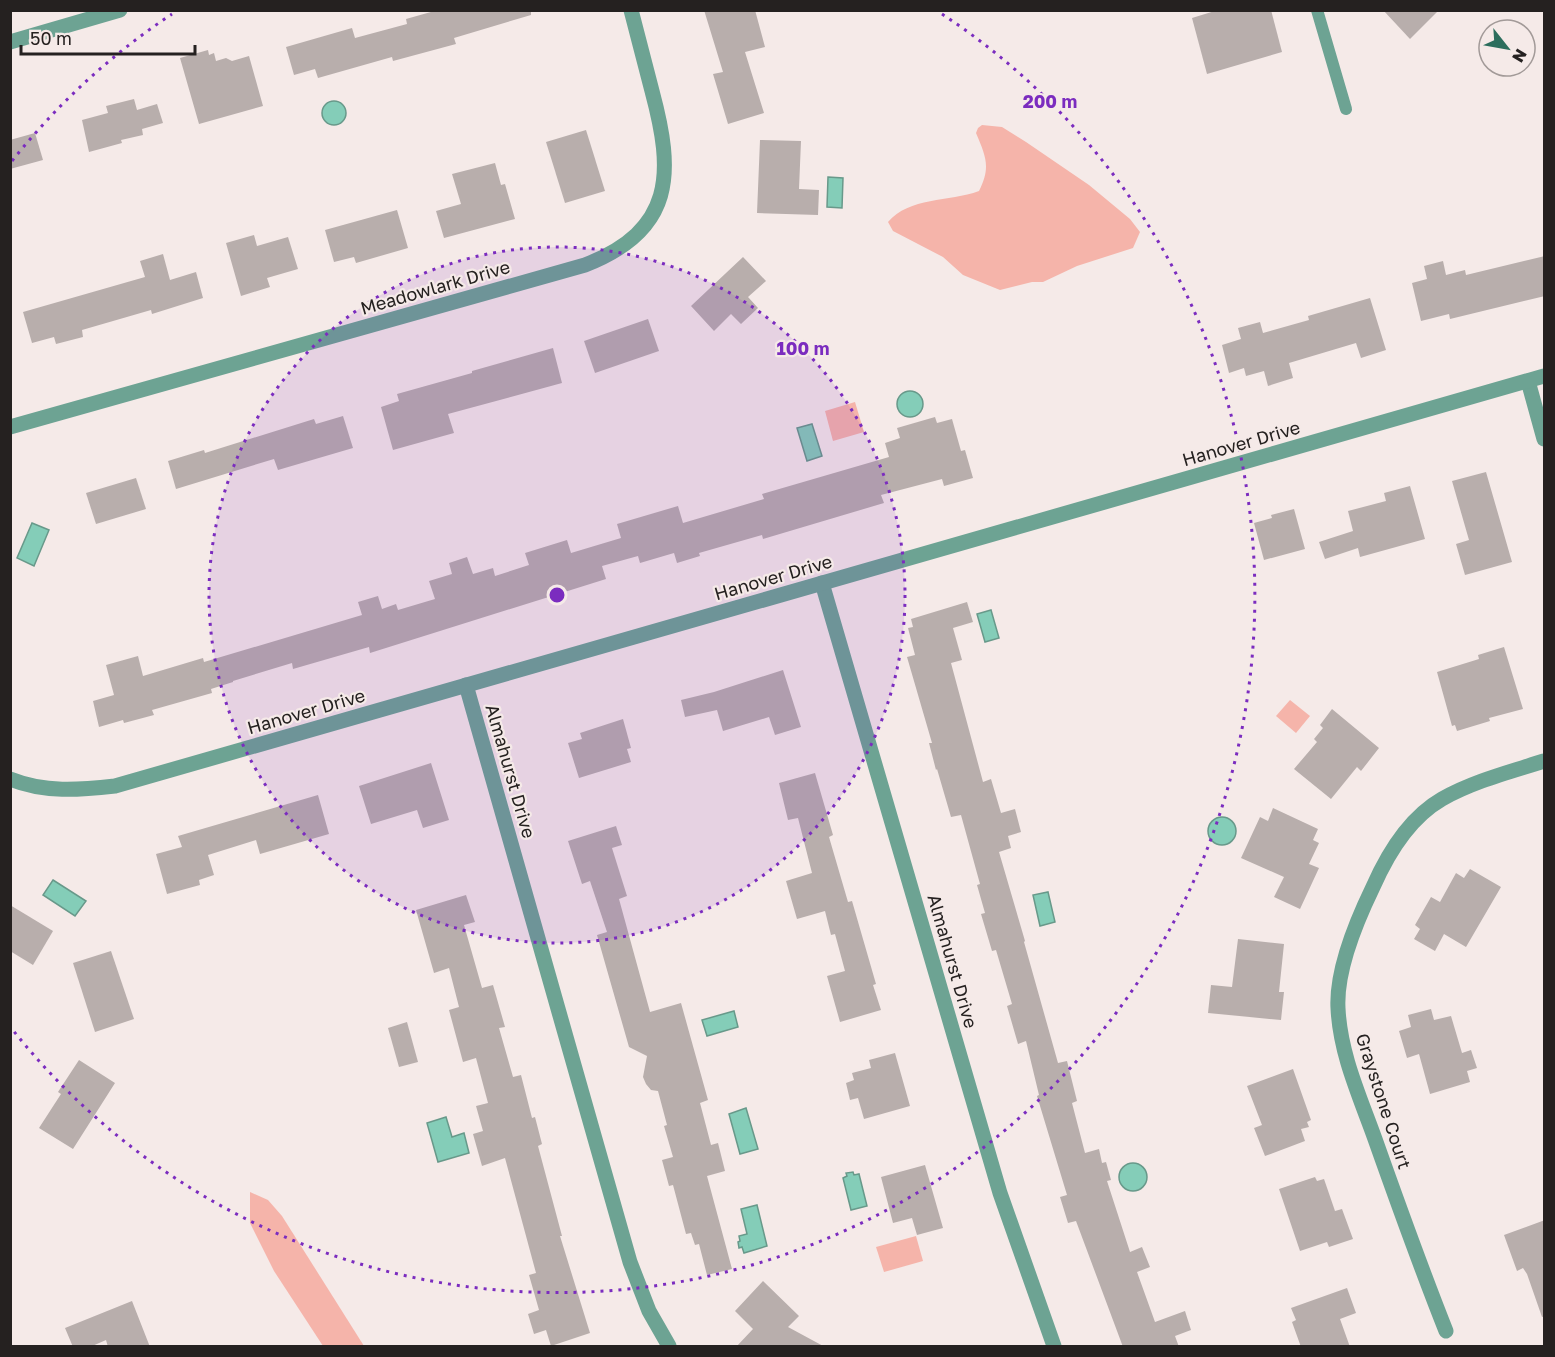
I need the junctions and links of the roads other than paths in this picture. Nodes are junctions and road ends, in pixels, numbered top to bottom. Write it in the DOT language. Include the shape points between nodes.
graph roads {
  1 [pos="120,10"];
  2 [pos="631,10"];
  3 [pos="1317,10"];
  4 [pos="10,42"];
  5 [pos="1346,109"];
  6 [pos="1545,376"];
  7 [pos="1528,381"];
  8 [pos="10,427"];
  9 [pos="1545,439"];
  10 [pos="822,584"];
  11 [pos="466,685"];
  12 [pos="1545,761"];
  13 [pos="10,779"];
  14 [pos="1446,1331"];
  15 [pos="669,1347"];
  16 [pos="1054,1347"];
  1 -- 4 [label="street"];
  2 -- 8 [label="street, Meadowlark Drive" via="666,158 655,210 632,239 585,265"];
  3 -- 5 [label="lane"];
  6 -- 7 [label="street, Hanover Drive"];
  7 -- 9 [label="street"];
  7 -- 10 [label="street, Hanover Drive"];
  10 -- 11 [label="street, Hanover Drive"];
  10 -- 16 [label="street, Almahurst Drive" via="1000,1193"];
  11 -- 13 [label="street, Hanover Drive" via="115,786 52,790"];
  11 -- 15 [label="street, Almahurst Drive" via="630,1262 649,1311"];
  12 -- 14 [label="street, Graystone Court" via="1465,788 1419,815 1381,867 1352,936 1342,972 1338,1006 1342,1042"];
}
